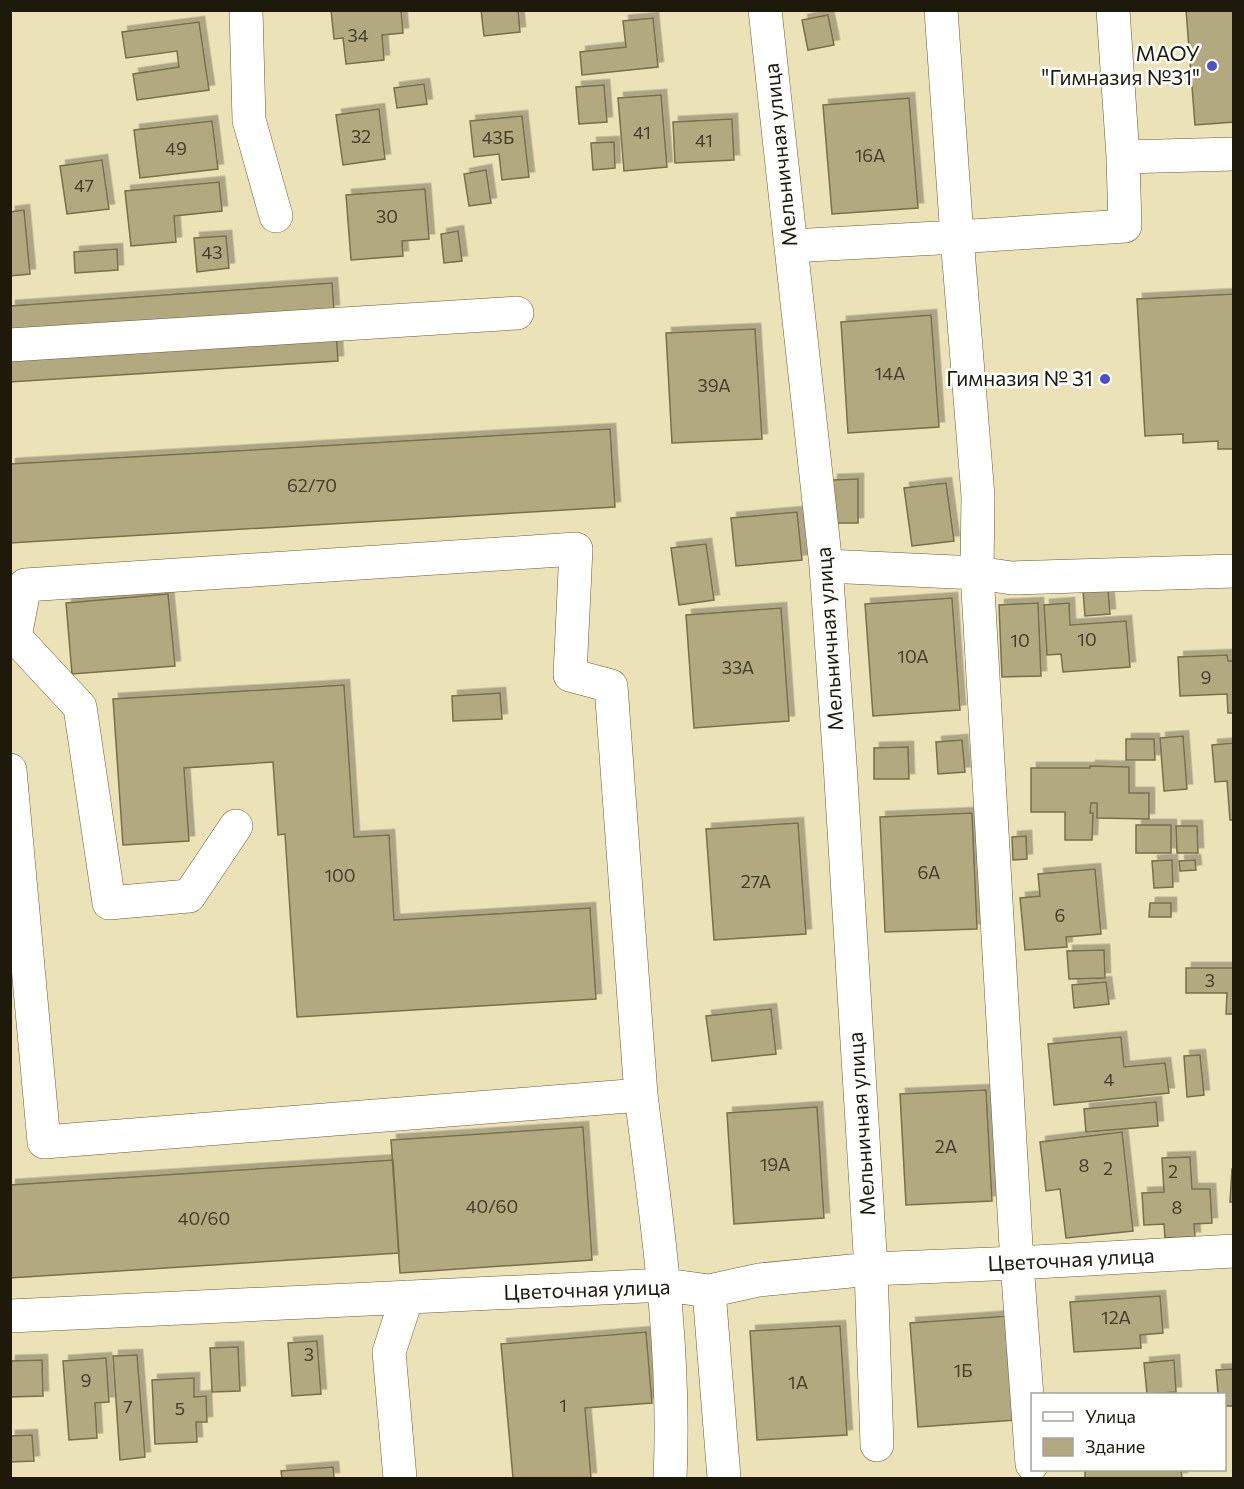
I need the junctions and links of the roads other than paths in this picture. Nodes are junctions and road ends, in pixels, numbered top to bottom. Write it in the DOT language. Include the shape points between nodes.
graph roads {
  1 [pos="246,10"];
  2 [pos="765,10"];
  3 [pos="941,10"];
  4 [pos="1113,10"];
  5 [pos="1233,154"];
  6 [pos="1123,157"];
  7 [pos="276,216"];
  8 [pos="957,237"];
  9 [pos="791,246"];
  10 [pos="517,313"];
  11 [pos="10,345"];
  12 [pos="826,566"];
  13 [pos="1233,571"];
  14 [pos="977,573"];
  15 [pos="13,638"];
  16 [pos="10,770"];
  17 [pos="236,826"];
  18 [pos="641,1095"];
  19 [pos="1233,1251"];
  20 [pos="1017,1263"];
  21 [pos="871,1269"];
  22 [pos="665,1285"];
  23 [pos="709,1291"];
  24 [pos="407,1297"];
  25 [pos="10,1316"];
  26 [pos="877,1445"];
  27 [pos="1031,1451"];
  28 [pos="400,1479"];
  29 [pos="670,1479"];
  30 [pos="724,1479"];
  1 -- 7 [label="street" via="249,120"];
  2 -- 9 [label="street, Мельничная улица"];
  3 -- 8 [label="street"];
  4 -- 6 [label="street"];
  5 -- 6 [label="street"];
  6 -- 8 [label="street" via="1125,226"];
  8 -- 9 [label="street"];
  8 -- 14 [label="street" via="978,496"];
  9 -- 12 [label="street, Мельничная улица"];
  10 -- 11 [label="street"];
  12 -- 14 [label="street"];
  12 -- 21 [label="street, Мельничная улица"];
  13 -- 14 [label="street" via="1012,578"];
  14 -- 20 [label="street"];
  15 -- 17 [label="street" via="80,707 109,903 189,896"];
  15 -- 18 [label="street" via="25,585 576,549 570,675 610,686"];
  16 -- 18 [label="street" via="44,1142"];
  18 -- 22 [label="street"];
  19 -- 20 [label="street, Цветочная улица"];
  20 -- 21 [label="street, Цветочная улица"];
  20 -- 27 [label="street"];
  21 -- 23 [label="street, Цветочная улица" via="759,1280"];
  21 -- 26 [label="street, Мельничная улица"];
  22 -- 23 [label="street, Цветочная улица"];
  22 -- 24 [label="street, Цветочная улица"];
  22 -- 29 [label="street" via="672,1437"];
  23 -- 30 [label="street"];
  24 -- 25 [label="street, Цветочная улица"];
  24 -- 28 [label="street" via="389,1352"];
}
